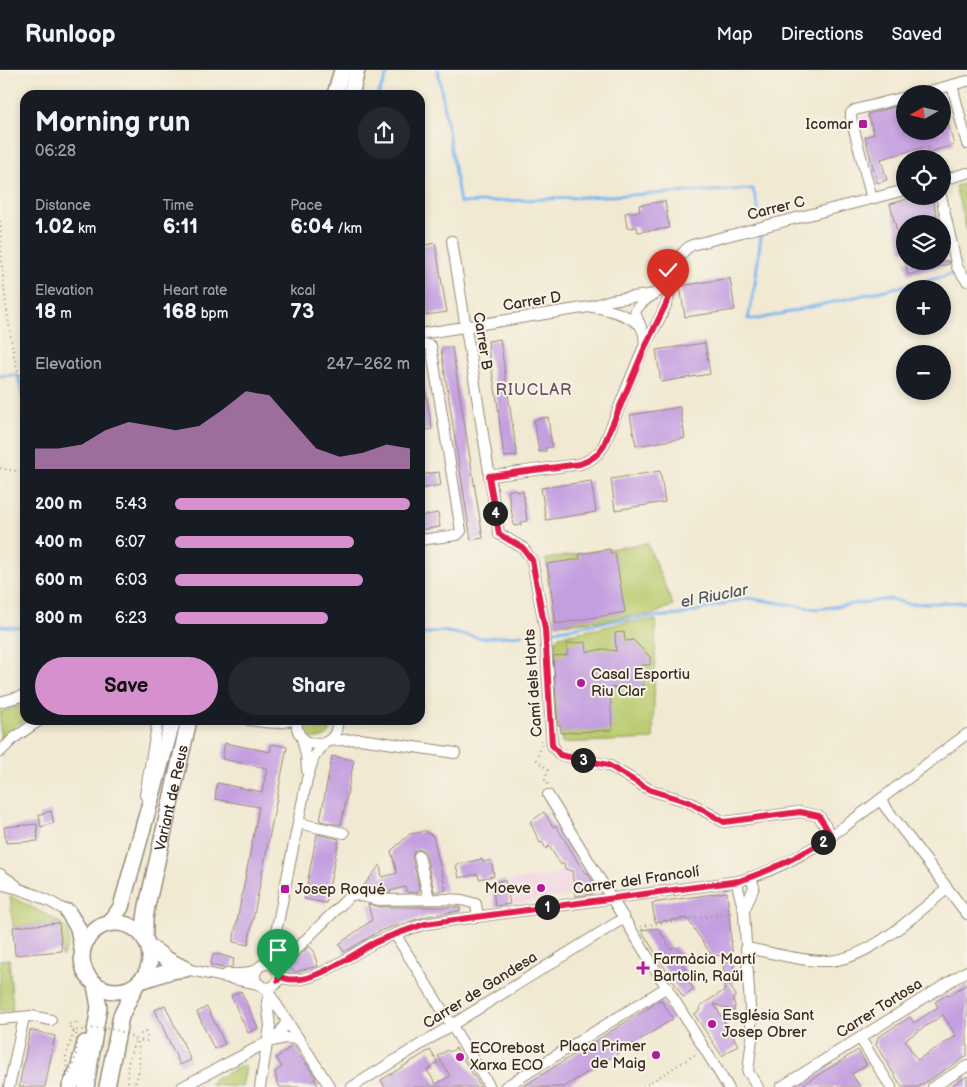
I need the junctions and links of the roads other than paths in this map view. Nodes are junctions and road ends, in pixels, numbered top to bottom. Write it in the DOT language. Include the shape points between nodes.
graph roads {
  1 [pos="342,70"];
  2 [pos="357,70"];
  3 [pos="967,81"];
  4 [pos="952,86"];
  5 [pos="336,90"];
  6 [pos="352,90"];
  7 [pos="896,99"];
  8 [pos="967,144"];
  9 [pos="967,173"];
  10 [pos="951,177"];
  11 [pos="896,192"];
  12 [pos="872,199"];
  13 [pos="942,205"];
  14 [pos="452,241"];
  15 [pos="672,277"];
  16 [pos="967,281"];
  17 [pos="655,294"];
  18 [pos="589,307"];
  19 [pos="661,314"];
  20 [pos="640,324"];
  21 [pos="465,326"];
  22 [pos="425,333"];
  23 [pos="425,344"];
  24 [pos="645,347"];
  25 [pos="489,476"];
  26 [pos="425,539"];
  27 [pos="20,696"];
  28 [pos="0,702"];
  29 [pos="33,725"];
  30 [pos="157,725"];
  31 [pos="171,725"];
  32 [pos="188,725"];
  33 [pos="275,725"];
  34 [pos="297,725"];
  35 [pos="336,725"];
  36 [pos="339,725"];
  37 [pos="967,734"];
  38 [pos="302,738"];
  39 [pos="360,739"];
  40 [pos="326,742"];
  41 [pos="0,752"];
  42 [pos="455,754"];
  43 [pos="307,779"];
  44 [pos="548,795"];
  45 [pos="880,800"];
  46 [pos="143,817"];
  47 [pos="298,823"];
  48 [pos="344,833"];
  49 [pos="832,837"];
  50 [pos="419,856"];
  51 [pos="0,874"];
  52 [pos="751,877"];
  53 [pos="739,881"];
  54 [pos="0,884"];
  55 [pos="21,888"];
  56 [pos="947,889"];
  57 [pos="611,898"];
  58 [pos="429,899"];
  59 [pos="68,912"];
  60 [pos="744,912"];
  61 [pos="967,914"];
  62 [pos="478,917"];
  63 [pos="624,918"];
  64 [pos="104,925"];
  65 [pos="394,934"];
  66 [pos="147,942"];
  67 [pos="272,947"];
  68 [pos="746,948"];
  69 [pos="82,949"];
  70 [pos="259,968"];
  71 [pos="185,969"];
  72 [pos="967,971"];
  73 [pos="277,973"];
  74 [pos="216,975"];
  75 [pos="138,983"];
  76 [pos="667,987"];
  77 [pos="265,988"];
  78 [pos="97,992"];
  79 [pos="280,1008"];
  80 [pos="24,1017"];
  81 [pos="0,1019"];
  82 [pos="51,1020"];
  83 [pos="287,1020"];
  84 [pos="452,1025"];
  85 [pos="860,1038"];
  86 [pos="299,1039"];
  87 [pos="268,1042"];
  88 [pos="967,1066"];
  89 [pos="10,1087"];
  90 [pos="70,1087"];
  91 [pos="86,1087"];
  92 [pos="107,1087"];
  93 [pos="182,1087"];
  94 [pos="260,1087"];
  95 [pos="330,1087"];
  96 [pos="352,1087"];
  97 [pos="490,1087"];
  98 [pos="505,1087"];
  99 [pos="728,1087"];
  100 [pos="758,1087"];
  101 [pos="781,1087"];
  102 [pos="891,1087"];
  103 [pos="933,1087"];
  1 -- 5 [label="highway"];
  2 -- 6 [label="highway"];
  3 -- 4 [label="street"];
  4 -- 8 [label="street"];
  7 -- 12 [label="street" via="851,113"];
  9 -- 10 [label="street"];
  11 -- 12 [label="street, Carrer C"];
  12 -- 15 [label="street, Carrer C" via="692,245 682,253"];
  13 -- 16 [label="street" via="957,267"];
  14 -- 21 [label="street, Carrer B"];
  15 -- 17 [label="street, Carrer C"];
  15 -- 19 [label="street, Carrer C" via="668,300"];
  17 -- 18 [label="street, Carrer D" via="611,300"];
  17 -- 20 [label="street, Carrer C" via="637,308 635,313"];
  18 -- 20 [label="street, Carrer D" via="604,308"];
  18 -- 21 [label="street, Carrer D"];
  19 -- 20 [label="street"];
  19 -- 24 [label="street, Carrer C"];
  20 -- 24 [label="street, Carrer C"];
  21 -- 22 [label="street, Carrer D"];
  21 -- 25 [label="street, Carrer B"];
  23 -- 26 [label="street" via="431,346 461,531 457,535"];
  24 -- 25 [label="street, Carrer C" via="597,455 580,464"];
  25 -- 49 [label="street, Camí dels Horts" via="499,534 523,548 532,560 545,629 552,745 560,755 608,765 650,790 689,802 724,822 800,812 819,816"];
  27 -- 28 [label="street"];
  29 -- 41 [label="street"];
  30 -- 46 [label="street"];
  31 -- 46 [label="highway, Variant de Reus"];
  32 -- 66 [label="highway, Variant de Reus" via="145,919"];
  33 -- 38 [label="street"];
  34 -- 38 [label="street"];
  35 -- 40 [label="street" via="333,737"];
  36 -- 39 [label="street" via="344,732"];
  37 -- 45 [label="street, Carrer del Francolí"];
  38 -- 40 [label="street" via="317,745"];
  38 -- 43 [label="street"];
  39 -- 40 [label="street"];
  39 -- 42 [label="street"];
  40 -- 43 [label="street" via="314,757"];
  43 -- 47 [label="street"];
  44 -- 57 [label="street"];
  45 -- 49 [label="street, Carrer del Francolí"];
  45 -- 56 [label="street"];
  46 -- 64 [label="highway, Variant de Reus" via="132,873 121,907"];
  47 -- 48 [label="street"];
  47 -- 67 [label="street"];
  49 -- 52 [label="street, Carrer del Francolí" via="792,860"];
  50 -- 58 [label="street"];
  51 -- 55 [label="street"];
  52 -- 53 [label="street, Carrer del Francolí"];
  52 -- 60 [label="street" via="754,887"];
  53 -- 57 [label="street, Carrer del Francolí"];
  53 -- 60 [label="street"];
  54 -- 55 [label="street"];
  55 -- 59 [label="street"];
  56 -- 61 [label="street"];
  56 -- 68 [label="street" via="877,944 842,960 826,962"];
  57 -- 62 [label="street, Carrer del Francolí"];
  57 -- 63 [label="street"];
  58 -- 62 [label="street" via="476,904"];
  58 -- 73 [label="street" via="380,900 352,894"];
  59 -- 64 [label="highway" via="80,920"];
  59 -- 69 [label="highway" via="78,928"];
  60 -- 68 [label="street"];
  62 -- 65 [label="street, Carrer del Francolí" via="425,924"];
  63 -- 76 [label="street"];
  63 -- 84 [label="street, Carrer de Gandesa"];
  64 -- 66 [label="highway" via="118,922 133,927"];
  64 -- 69 [label="highway" via="86,939"];
  65 -- 73 [label="street, Carrer del Francolí" via="327,970 301,980 286,980"];
  65 -- 84 [label="street"];
  66 -- 71 [label="highway" via="168,960"];
  66 -- 75 [label="highway" via="149,964"];
  67 -- 70 [label="street"];
  67 -- 73 [label="street"];
  68 -- 100 [label="street" via="752,1038 748,1072"];
  69 -- 78 [label="highway" via="84,970"];
  70 -- 73 [label="street, Carrer del Francolí" via="265,964"];
  70 -- 74 [label="street" via="242,974"];
  70 -- 77 [label="street" via="256,980"];
  71 -- 74 [label="street"];
  71 -- 75 [label="highway"];
  72 -- 85 [label="street, Carrer Tortosa"];
  73 -- 77 [label="street"];
  73 -- 79 [label="street"];
  74 -- 77 [label="street"];
  75 -- 78 [label="highway" via="125,990"];
  75 -- 92 [label="highway" via="120,1016"];
  76 -- 98 [label="street"];
  76 -- 99 [label="street"];
  77 -- 79 [label="street"];
  77 -- 87 [label="street" via="270,1026"];
  78 -- 90 [label="highway" via="78,1069"];
  78 -- 91 [label="highway" via="99,1008"];
  79 -- 83 [label="street"];
  80 -- 81 [label="street"];
  80 -- 82 [label="street"];
  80 -- 89 [label="street"];
  83 -- 86 [label="street"];
  83 -- 87 [label="street" via="281,1032"];
  84 -- 96 [label="street, Carrer de Gandesa"];
  84 -- 97 [label="street"];
  85 -- 101 [label="street, Carrer Tortosa"];
  85 -- 102 [label="street"];
  86 -- 87 [label="street"];
  86 -- 95 [label="street"];
  87 -- 93 [label="street"];
  87 -- 94 [label="street"];
  88 -- 103 [label="street"];
}
